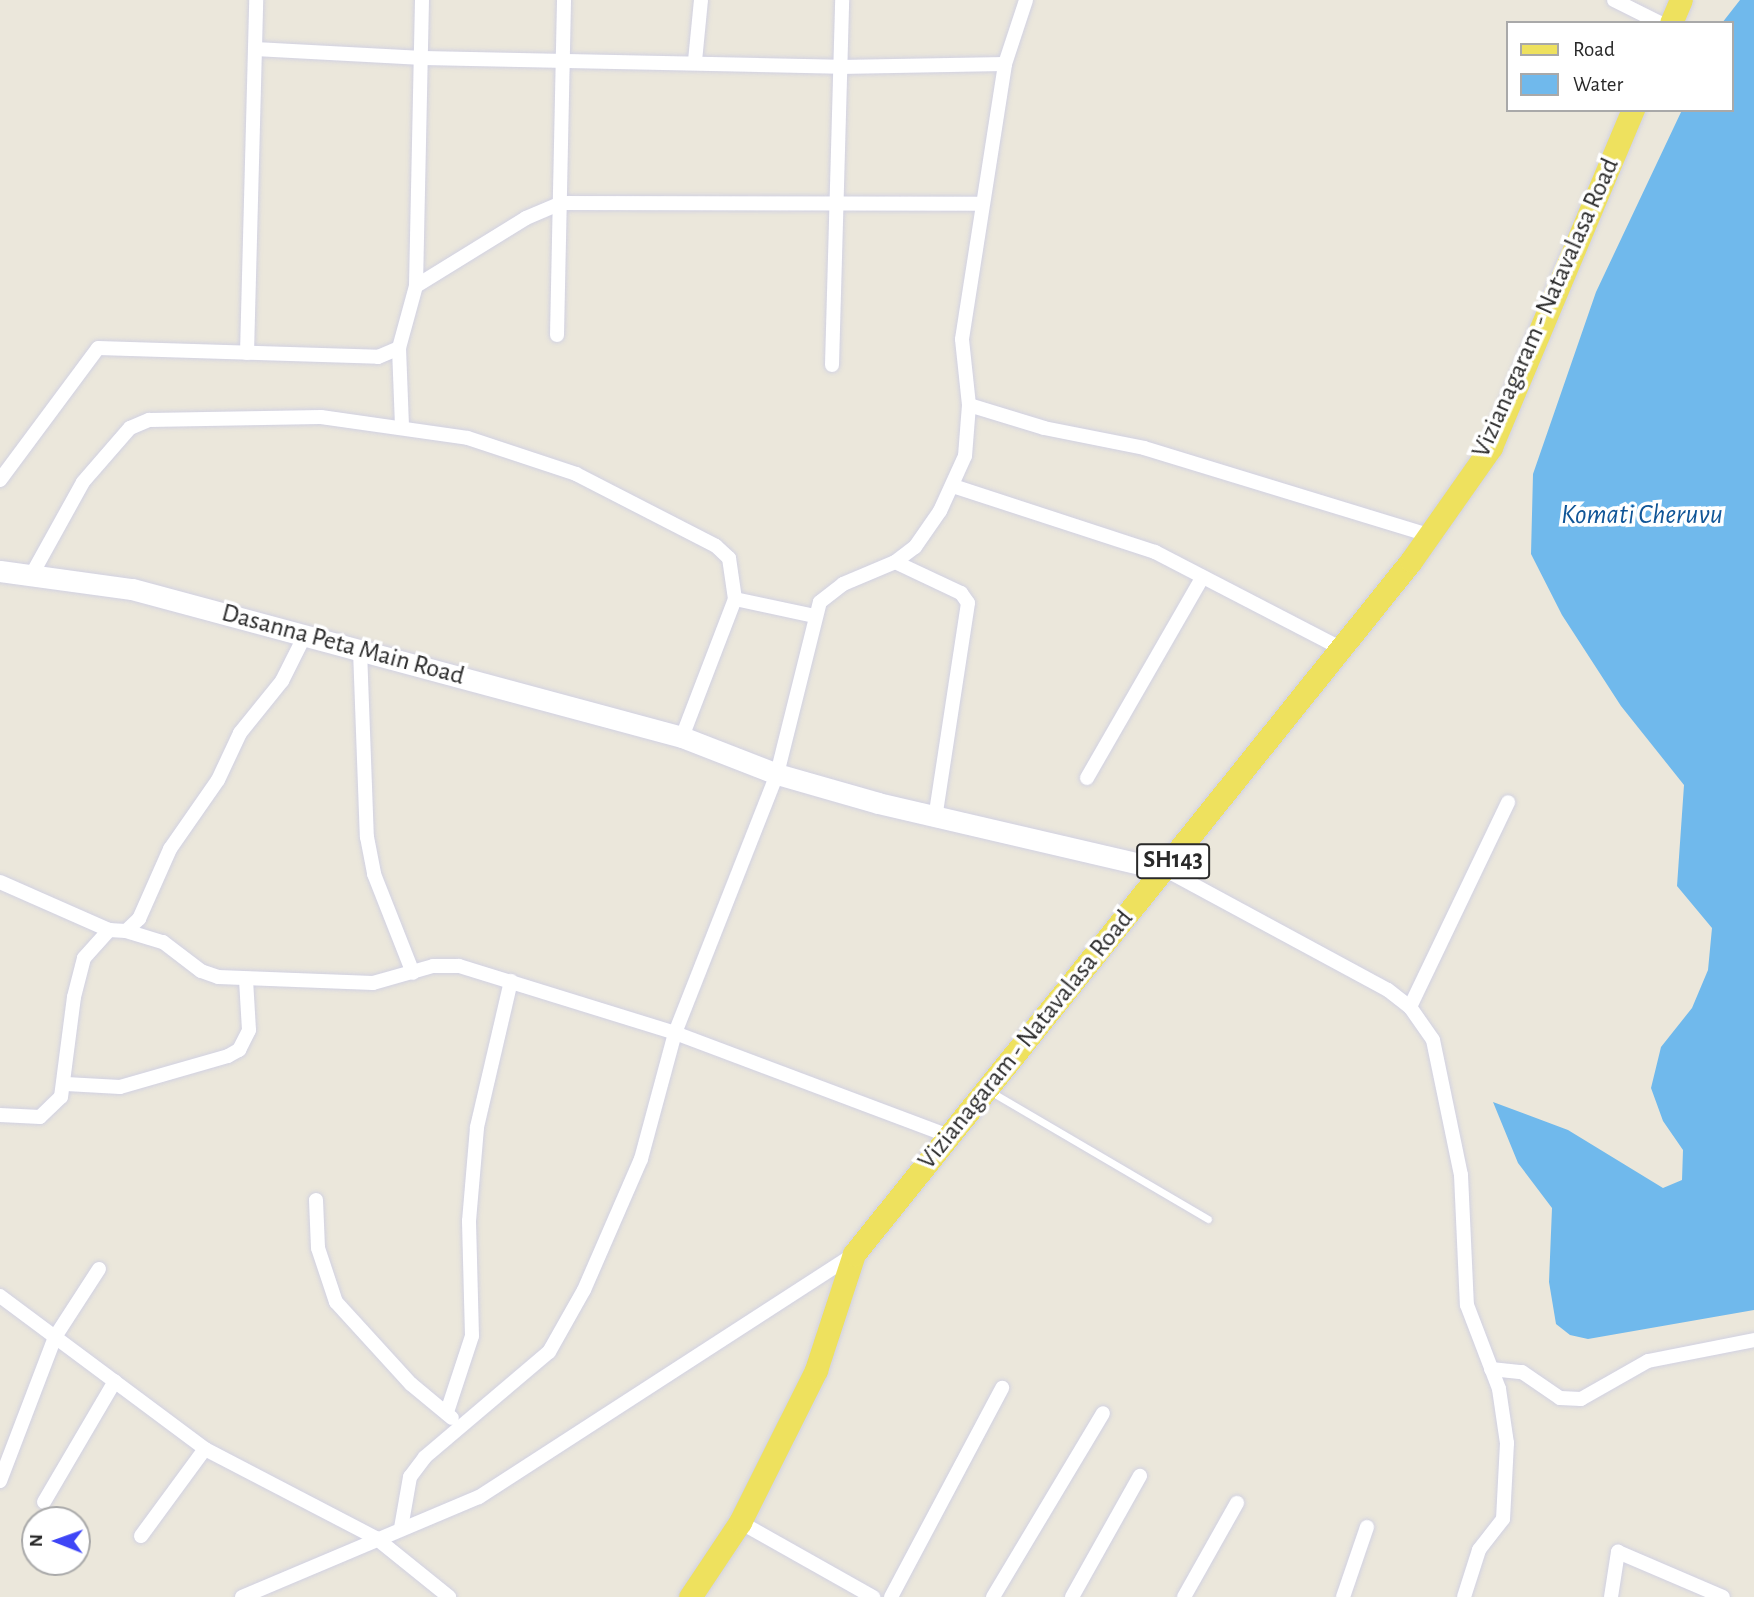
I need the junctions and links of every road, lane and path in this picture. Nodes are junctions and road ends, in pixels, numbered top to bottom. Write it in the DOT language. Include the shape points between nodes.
graph roads {
  1 [pos="256,0"];
  2 [pos="422,0"];
  3 [pos="564,0"];
  4 [pos="701,0"];
  5 [pos="842,0"];
  6 [pos="1026,0"];
  7 [pos="1614,0"];
  8 [pos="1681,0"];
  9 [pos="1656,21"];
  10 [pos="1672,21"];
  11 [pos="255,49"];
  12 [pos="423,58"];
  13 [pos="563,61"];
  14 [pos="695,61"];
  15 [pos="1005,64"];
  16 [pos="839,67"];
  17 [pos="1632,112"];
  18 [pos="836,202"];
  19 [pos="561,203"];
  20 [pos="982,204"];
  21 [pos="416,286"];
  22 [pos="557,335"];
  23 [pos="399,348"];
  24 [pos="247,353"];
  25 [pos="832,365"];
  26 [pos="969,405"];
  27 [pos="402,427"];
  28 [pos="0,480"];
  29 [pos="953,486"];
  30 [pos="1429,535"];
  31 [pos="895,562"];
  32 [pos="0,571"];
  33 [pos="31,576"];
  34 [pos="1202,578"];
  35 [pos="735,599"];
  36 [pos="815,616"];
  37 [pos="305,635"];
  38 [pos="1338,647"];
  39 [pos="360,650"];
  40 [pos="682,737"];
  41 [pos="777,774"];
  42 [pos="1087,778"];
  43 [pos="1508,802"];
  44 [pos="935,819"];
  45 [pos="1166,870"];
  46 [pos="0,883"];
  47 [pos="109,930"];
  48 [pos="126,931"];
  49 [pos="413,973"];
  50 [pos="246,979"];
  51 [pos="511,981"];
  52 [pos="1410,1007"];
  53 [pos="675,1033"];
  54 [pos="66,1084"];
  55 [pos="985,1088"];
  56 [pos="0,1115"];
  57 [pos="946,1135"];
  58 [pos="316,1200"];
  59 [pos="1208,1219"];
  60 [pos="854,1254"];
  61 [pos="99,1269"];
  62 [pos="0,1296"];
  63 [pos="55,1337"];
  64 [pos="1754,1340"];
  65 [pos="1491,1369"];
  66 [pos="115,1381"];
  67 [pos="1002,1388"];
  68 [pos="447,1412"];
  69 [pos="1103,1413"];
  70 [pos="461,1426"];
  71 [pos="205,1449"];
  72 [pos="1140,1476"];
  73 [pos="0,1481"];
  74 [pos="44,1502"];
  75 [pos="1237,1503"];
  76 [pos="740,1522"];
  77 [pos="1367,1527"];
  78 [pos="401,1528"];
  79 [pos="141,1536"];
  80 [pos="376,1538"];
  81 [pos="243,1597"];
  82 [pos="449,1597"];
  83 [pos="690,1597"];
  84 [pos="873,1597"];
  85 [pos="891,1597"];
  86 [pos="993,1597"];
  87 [pos="1072,1597"];
  88 [pos="1184,1597"];
  89 [pos="1343,1597"];
  90 [pos="1464,1597"];
  91 [pos="1611,1597"];
  92 [pos="1723,1597"];
  1 -- 11 [label="street"];
  2 -- 12 [label="street"];
  3 -- 13 [label="street"];
  4 -- 14 [label="street"];
  5 -- 16 [label="street"];
  6 -- 15 [label="street"];
  7 -- 9 [label="street"];
  8 -- 10 [label="main road"];
  11 -- 12 [label="street"];
  11 -- 24 [label="street"];
  12 -- 13 [label="street"];
  12 -- 21 [label="street"];
  13 -- 14 [label="street"];
  13 -- 19 [label="street"];
  14 -- 16 [label="street"];
  15 -- 16 [label="street"];
  15 -- 20 [label="street"];
  16 -- 18 [label="street"];
  17 -- 30 [label="main road, Vizianagaram - Natavalasa Road / SH143" via="1491,447"];
  18 -- 19 [label="street"];
  18 -- 20 [label="street"];
  18 -- 25 [label="street"];
  19 -- 21 [label="street" via="526,218"];
  19 -- 22 [label="street"];
  20 -- 26 [label="street" via="962,339"];
  21 -- 23 [label="street"];
  23 -- 24 [label="street" via="378,357"];
  23 -- 27 [label="street"];
  24 -- 28 [label="street" via="98,348"];
  26 -- 29 [label="street" via="965,456"];
  26 -- 30 [label="street" via="1044,428 1144,448"];
  27 -- 33 [label="street" via="321,417 149,420 130,428 83,482"];
  27 -- 35 [label="street" via="468,438 554,464 716,546 731,564"];
  29 -- 31 [label="street" via="915,547"];
  29 -- 34 [label="street" via="1155,552"];
  30 -- 38 [label="main road, Vizianagaram - Natavalasa Road / SH143"];
  31 -- 36 [label="street" via="827,594"];
  31 -- 44 [label="street" via="961,593 968,603"];
  32 -- 33 [label="street, Dasanna Peta Main Road"];
  33 -- 37 [label="street, Dasanna Peta Main Road" via="132,589"];
  34 -- 38 [label="street"];
  34 -- 42 [label="street"];
  35 -- 36 [label="street"];
  35 -- 40 [label="street"];
  36 -- 41 [label="street"];
  37 -- 39 [label="street, Dasanna Peta Main Road"];
  37 -- 48 [label="street" via="282,681 240,733 218,780 170,849 144,911"];
  38 -- 45 [label="main road, Vizianagaram - Natavalasa Road / SH143"];
  39 -- 40 [label="street, Dasanna Peta Main Road"];
  39 -- 49 [label="street" via="367,837 374,874"];
  40 -- 41 [label="street, Dasanna Peta Main Road"];
  41 -- 44 [label="street, Dasanna Peta Main Road"];
  41 -- 53 [label="street"];
  43 -- 52 [label="street"];
  44 -- 45 [label="street, Dasanna Peta Main Road" via="1073,845"];
  45 -- 52 [label="street"];
  45 -- 55 [label="main road, Vizianagaram - Natavalasa Road / SH143"];
  46 -- 47 [label="street"];
  47 -- 48 [label="street"];
  47 -- 54 [label="street" via="84,958 79,974"];
  48 -- 50 [label="street" via="163,942 208,975"];
  49 -- 50 [label="street" via="373,983"];
  49 -- 51 [label="street" via="446,965"];
  50 -- 54 [label="street" via="249,1030 239,1050 229,1056 120,1087"];
  51 -- 53 [label="street"];
  51 -- 68 [label="street" via="477,1127 469,1221 472,1336"];
  52 -- 65 [label="street" via="1426,1024 1437,1054 1461,1175 1466,1305"];
  53 -- 57 [label="street"];
  53 -- 70 [label="street" via="640,1159 563,1331 549,1352"];
  54 -- 56 [label="street" via="54,1109 40,1117"];
  55 -- 57 [label="main road, Vizianagaram - Natavalasa Road / SH143"];
  55 -- 59 [label="lane"];
  57 -- 60 [label="main road, Vizianagaram - Natavalasa Road / SH143"];
  58 -- 68 [label="street" via="318,1248 337,1302 352,1324 411,1384"];
  60 -- 76 [label="main road, Vizianagaram - Natavalasa Road / SH143" via="816,1370"];
  60 -- 78 [label="street" via="479,1497"];
  61 -- 63 [label="street"];
  62 -- 63 [label="street"];
  63 -- 66 [label="street"];
  63 -- 73 [label="street"];
  64 -- 65 [label="street" via="1648,1361 1581,1399 1560,1398 1522,1371"];
  65 -- 90 [label="street" via="1505,1420 1505,1512 1499,1527 1479,1550"];
  66 -- 71 [label="street"];
  66 -- 74 [label="street"];
  67 -- 85 [label="street"];
  68 -- 70 [label="street"];
  69 -- 86 [label="street"];
  70 -- 78 [label="street" via="425,1457 410,1477"];
  71 -- 79 [label="street"];
  71 -- 80 [label="street"];
  72 -- 87 [label="street"];
  75 -- 88 [label="street"];
  76 -- 83 [label="main road, Vizianagaram - Natavalasa Road / SH143"];
  76 -- 84 [label="street"];
  77 -- 89 [label="street"];
  78 -- 80 [label="street"];
  80 -- 81 [label="street"];
  80 -- 82 [label="street"];
  91 -- 92 [label="street" via="1618,1552"];
}
